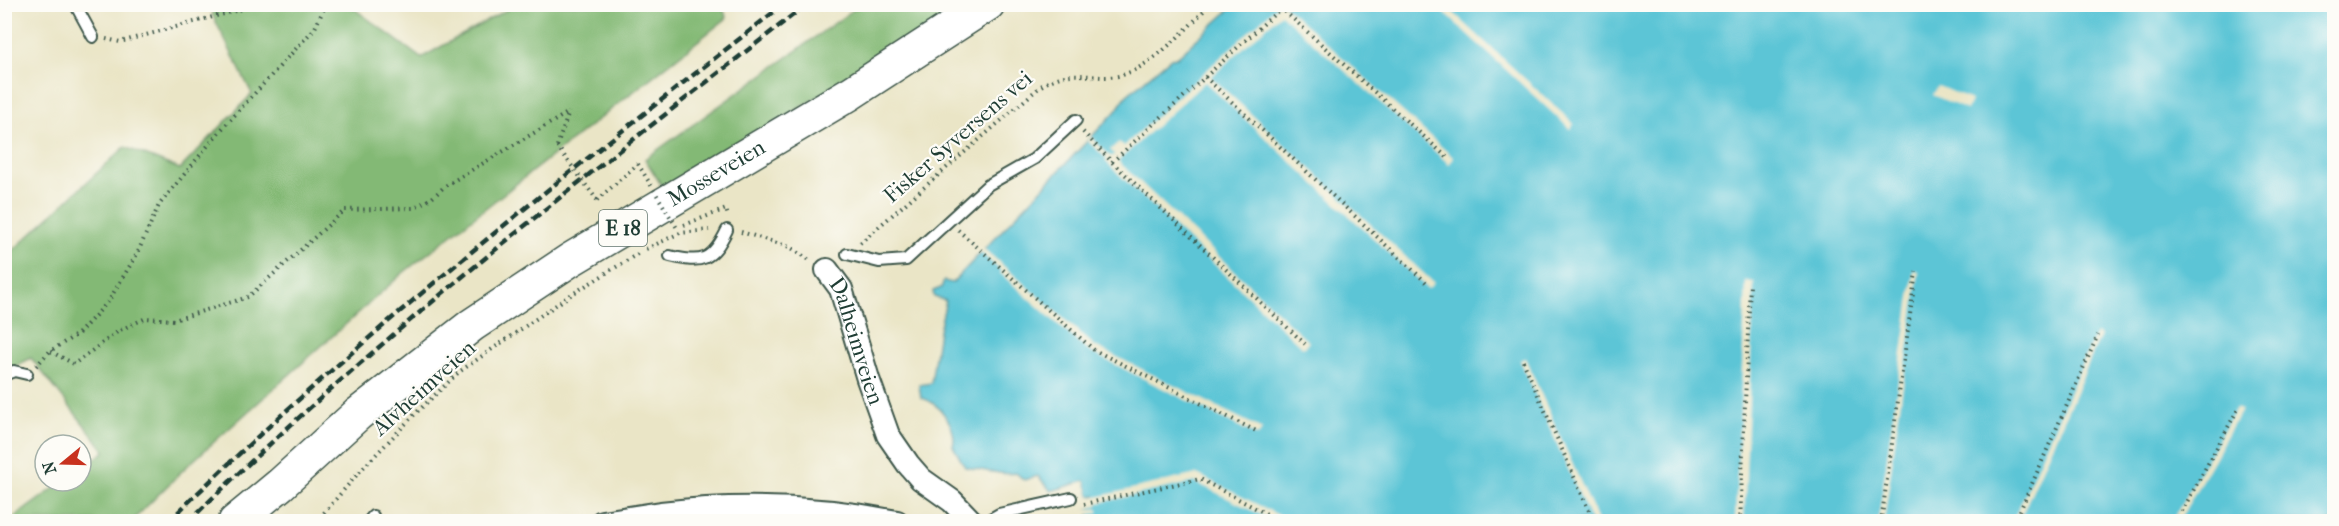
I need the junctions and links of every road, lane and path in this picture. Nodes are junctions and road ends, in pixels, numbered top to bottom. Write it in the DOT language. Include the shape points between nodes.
graph roads {
  1 [pos="75,4"];
  2 [pos="261,4"];
  3 [pos="326,4"];
  4 [pos="988,4"];
  5 [pos="1210,4"];
  6 [pos="93,37"];
  7 [pos="1205,77"];
  8 [pos="1075,121"];
  9 [pos="1450,160"];
  10 [pos="1112,162"];
  11 [pos="726,209"];
  12 [pos="948,222"];
  13 [pos="727,230"];
  14 [pos="695,232"];
  15 [pos="847,254"];
  16 [pos="670,256"];
  17 [pos="827,270"];
  18 [pos="1916,272"];
  19 [pos="1750,284"];
  20 [pos="1430,285"];
  21 [pos="2098,335"];
  22 [pos="1305,344"];
  23 [pos="1523,361"];
  24 [pos="27,374"];
  25 [pos="4,375"];
  26 [pos="2238,409"];
  27 [pos="1258,432"];
  28 [pos="281,484"];
  29 [pos="1071,498"];
  30 [pos="1096,501"];
  31 [pos="235,522"];
  32 [pos="256,522"];
  33 [pos="316,522"];
  34 [pos="602,522"];
  35 [pos="897,522"];
  36 [pos="972,522"];
  37 [pos="985,522"];
  38 [pos="1282,522"];
  39 [pos="1594,522"];
  40 [pos="1740,522"];
  41 [pos="1881,522"];
  42 [pos="2015,522"];
  43 [pos="2176,522"];
  1 -- 6 [label="lane"];
  2 -- 6 [label="path" via="120,42"];
  3 -- 11 [label="path, bridge" via="315,28 220,131 159,205 137,254 108,302 78,334 50,351 74,364 120,330 146,318 174,320 248,297 345,210 413,208 569,112 557,146 597,200 638,164 677,228"];
  4 -- 28 [label="highway, Mosseveien / E 18" via="851,93 570,260 497,308 358,414"];
  5 -- 15 [label="path, Fisker Syversens vei" via="1133,71 1109,76 1066,74 1041,86"];
  7 -- 9 [label="path" via="1281,8"];
  7 -- 10 [label="path"];
  7 -- 20 [label="path"];
  8 -- 10 [label="path"];
  8 -- 12 [label="lane" via="1034,159 988,185"];
  10 -- 22 [label="path"];
  12 -- 15 [label="lane" via="906,260 879,262"];
  12 -- 27 [label="path" via="1094,350"];
  13 -- 16 [label="lane" via="715,250 702,260"];
  13 -- 17 [label="path, Dalheimveien" via="790,247"];
  14 -- 33 [label="path, Alvheimveien" via="681,233 647,248 459,372 400,429"];
  17 -- 36 [label="street, Dalheimveien" via="841,289 888,435 921,479 952,501"];
  18 -- 41 [label="path"];
  19 -- 40 [label="path"];
  21 -- 42 [label="path"];
  23 -- 39 [label="path"];
  24 -- 25 [label="lane" via="14,371"];
  26 -- 43 [label="path"];
  28 -- 31 [label="highway, Mosseveien / E 18"];
  28 -- 32 [label="highway, Mosseveien / E 18"];
  29 -- 37 [label="lane" via="999,514"];
  30 -- 38 [label="path" via="1200,479"];
  34 -- 35 [label="street" via="662,513 749,508 816,511"];
}
